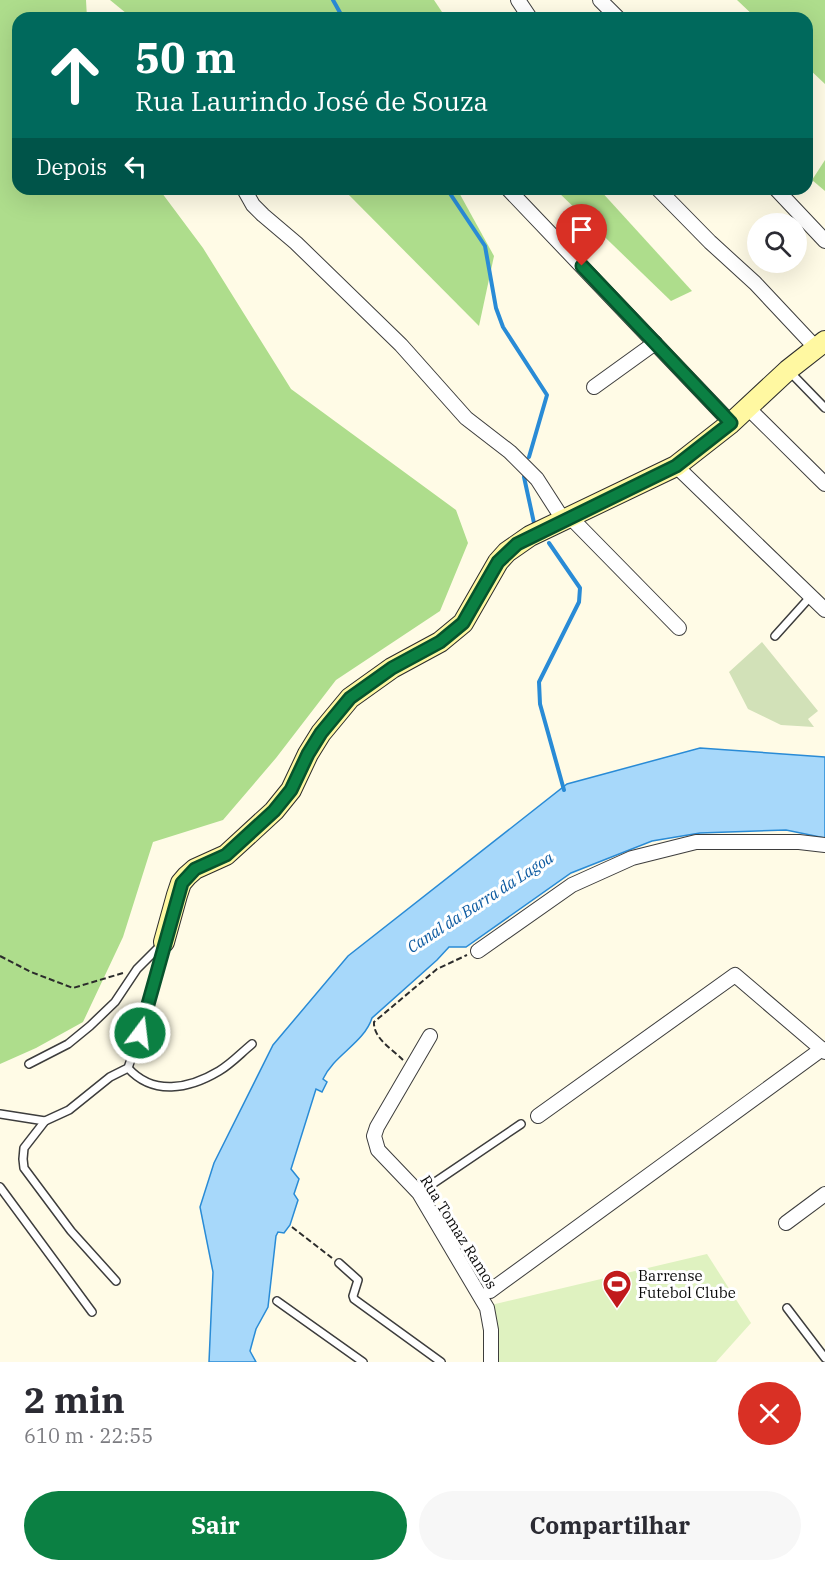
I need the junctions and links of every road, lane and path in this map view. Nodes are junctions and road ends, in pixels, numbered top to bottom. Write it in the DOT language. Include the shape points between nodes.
graph roads {
  1 [pos="600,0"];
  2 [pos="612,12"];
  3 [pos="247,195"];
  4 [pos="514,195"];
  5 [pos="664,195"];
  6 [pos="782,195"];
  7 [pos="795,195"];
  8 [pos="825,228"];
  9 [pos="825,241"];
  10 [pos="655,343"];
  11 [pos="820,344"];
  12 [pos="788,370"];
  13 [pos="594,387"];
  14 [pos="748,408"];
  15 [pos="825,408"];
  16 [pos="731,423"];
  17 [pos="676,466"];
  18 [pos="825,484"];
  19 [pos="568,519"];
  20 [pos="811,596"];
  21 [pos="825,610"];
  22 [pos="679,628"];
  23 [pos="775,636"];
  24 [pos="825,845"];
  25 [pos="164,942"];
  26 [pos="478,951"];
  27 [pos="0,956"];
  28 [pos="137,969"];
  29 [pos="430,1036"];
  30 [pos="252,1044"];
  31 [pos="823,1051"];
  32 [pos="29,1064"];
  33 [pos="128,1068"];
  34 [pos="412,1068"];
  35 [pos="0,1114"];
  36 [pos="538,1116"];
  37 [pos="45,1121"];
  38 [pos="521,1124"];
  39 [pos="0,1187"];
  40 [pos="419,1192"];
  41 [pos="825,1194"];
  42 [pos="786,1222"];
  43 [pos="292,1227"];
  44 [pos="339,1263"];
  45 [pos="116,1281"];
  46 [pos="490,1291"];
  47 [pos="277,1301"];
  48 [pos="787,1308"];
  49 [pos="92,1312"];
  50 [pos="825,1358"];
  51 [pos="363,1362"];
  52 [pos="441,1362"];
  53 [pos="491,1362"];
  1 -- 2 [label="street"];
  3 -- 19 [label="street" via="253,205 401,345 466,418 537,479"];
  4 -- 10 [label="street"];
  5 -- 11 [label="street"];
  6 -- 9 [label="street"];
  7 -- 8 [label="street"];
  10 -- 13 [label="street"];
  10 -- 16 [label="street"];
  11 -- 12 [label="street"];
  12 -- 14 [label="street"];
  12 -- 15 [label="lane"];
  14 -- 16 [label="street"];
  14 -- 18 [label="street"];
  16 -- 17 [label="street"];
  17 -- 19 [label="street"];
  17 -- 20 [label="street"];
  19 -- 22 [label="street"];
  19 -- 25 [label="street" via="530,536 507,552 471,612 452,633 350,698 321,733 291,790 274,811 226,855 195,869 182,883"];
  20 -- 21 [label="street"];
  20 -- 23 [label="lane"];
  24 -- 26 [label="street" via="696,842 632,858 572,885"];
  25 -- 28 [label="lane"];
  25 -- 33 [label="lane"];
  26 -- 34 [label="path" via="436,969 374,1022 378,1036"];
  27 -- 28 [label="path" via="73,987"];
  28 -- 32 [label="lane" via="115,1002 90,1026 68,1044"];
  29 -- 34 [label="street, Rua Tomaz Ramos"];
  30 -- 33 [label="lane" via="221,1071 180,1087 146,1083"];
  31 -- 36 [label="street" via="735,975"];
  31 -- 46 [label="street"];
  33 -- 37 [label="lane" via="110,1077 69,1110"];
  34 -- 40 [label="street, Rua Tomaz Ramos" via="374,1136 378,1150"];
  35 -- 37 [label="lane"];
  37 -- 45 [label="lane" via="24,1148 24,1168 71,1231"];
  38 -- 40 [label="lane"];
  39 -- 49 [label="lane"];
  40 -- 53 [label="street, Rua Tomaz Ramos" via="487,1308"];
  41 -- 42 [label="street"];
  43 -- 44 [label="path"];
  44 -- 52 [label="lane" via="358,1280 354,1299"];
  47 -- 51 [label="lane"];
  48 -- 50 [label="lane"];
}
